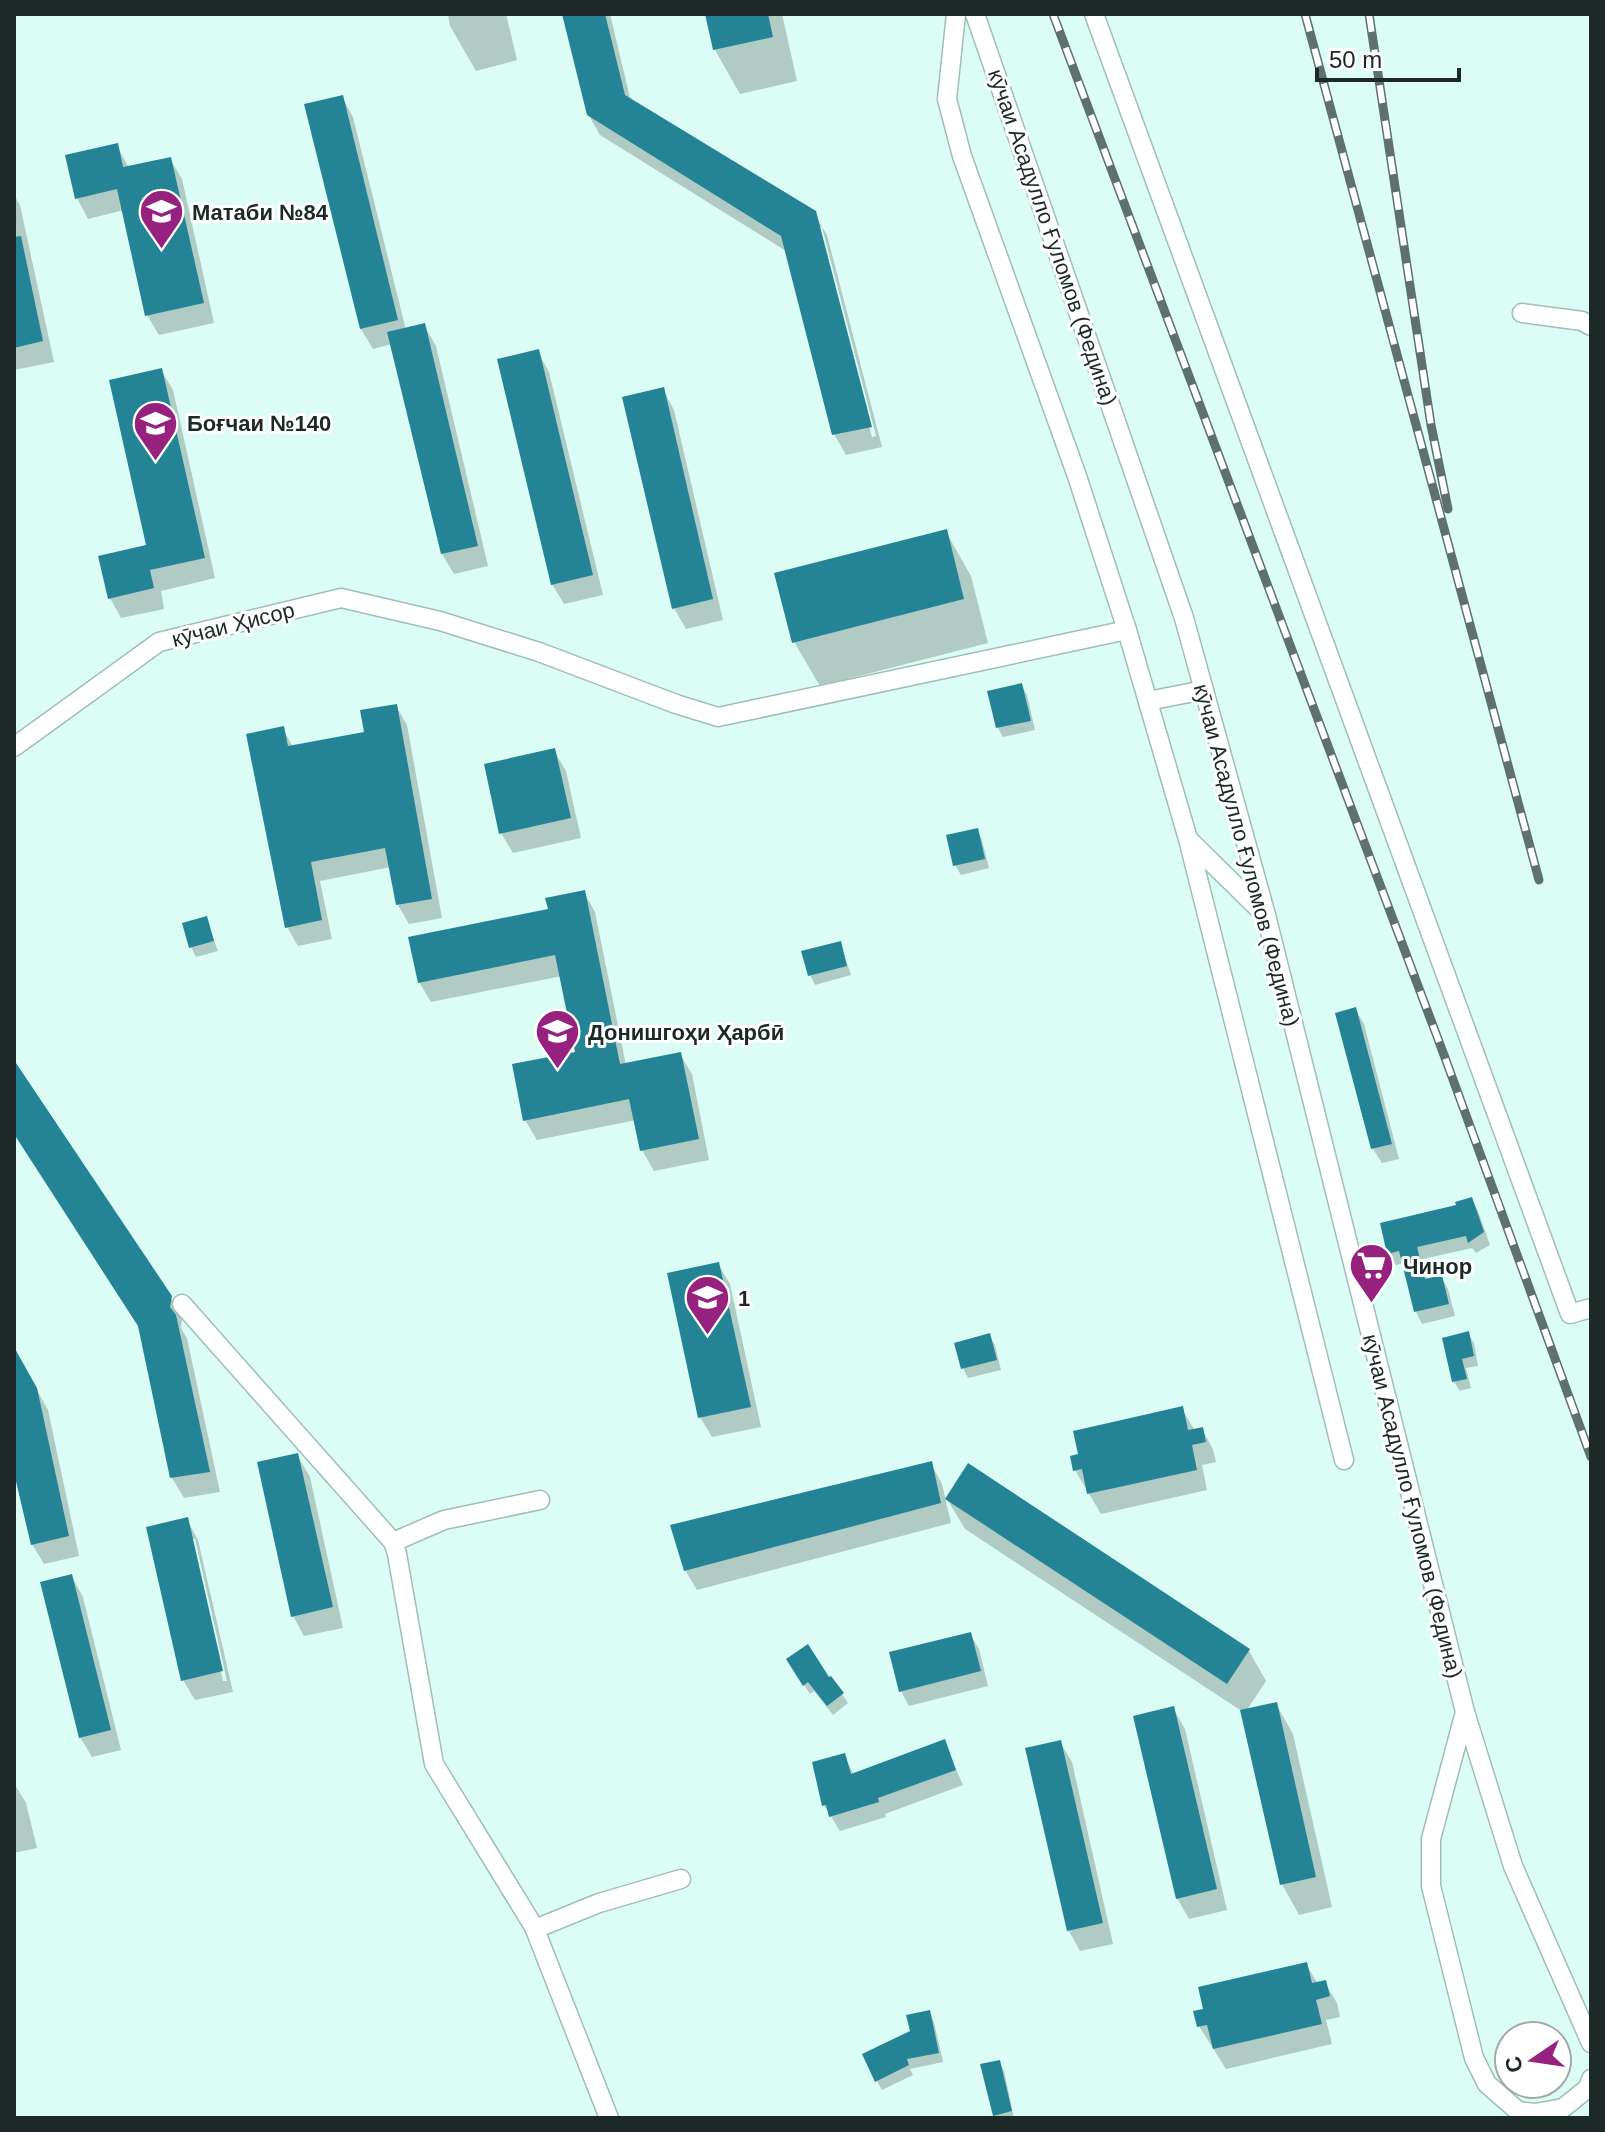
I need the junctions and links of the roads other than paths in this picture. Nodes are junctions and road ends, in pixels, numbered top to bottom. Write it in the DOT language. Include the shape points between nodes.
graph roads {
  1 [pos="956,14"];
  2 [pos="975,14"];
  3 [pos="1094,14"];
  4 [pos="1522,313"];
  5 [pos="1591,326"];
  6 [pos="1127,630"];
  7 [pos="1204,690"];
  8 [pos="1148,701"];
  9 [pos="14,747"];
  10 [pos="1188,839"];
  11 [pos="1266,915"];
  12 [pos="182,1304"];
  13 [pos="1591,1308"];
  14 [pos="1344,1460"];
  15 [pos="540,1500"];
  16 [pos="393,1542"];
  17 [pos="1465,1712"];
  18 [pos="681,1879"];
  19 [pos="535,1929"];
  20 [pos="1591,2043"];
  21 [pos="1591,2079"];
  22 [pos="1569,2113"];
  23 [pos="609,2118"];
  1 -- 6 [label="street" via="947,99 962,156"];
  2 -- 7 [label="street, кӯчаи Асадулло Ғуломов (Федина)" via="1179,603"];
  3 -- 13 [label="street" via="1570,1314"];
  4 -- 5 [label="street"];
  6 -- 8 [label="street"];
  6 -- 9 [label="street, кӯчаи Ҳисор" via="718,717 496,638 341,598 159,642"];
  7 -- 8 [label="street"];
  7 -- 11 [label="street, кӯчаи Асадулло Ғуломов (Федина)"];
  8 -- 10 [label="street"];
  10 -- 11 [label="street"];
  10 -- 14 [label="street"];
  11 -- 17 [label="street, кӯчаи Асадулло Ғуломов (Федина)"];
  12 -- 16 [label="street"];
  15 -- 16 [label="street" via="444,1520"];
  16 -- 19 [label="street" via="434,1764"];
  17 -- 20 [label="street, кӯчаи Асадулло Ғуломов (Федина)" via="1513,1866"];
  17 -- 22 [label="street, кӯчаи Асадулло Ғуломов (Федина)" via="1431,1839 1431,1886 1466,2029 1480,2071 1505,2102 1518,2111"];
  18 -- 19 [label="street"];
  19 -- 23 [label="street"];
  21 -- 22 [label="street, кӯчаи Асадулло Ғуломов (Федина)"];
}
